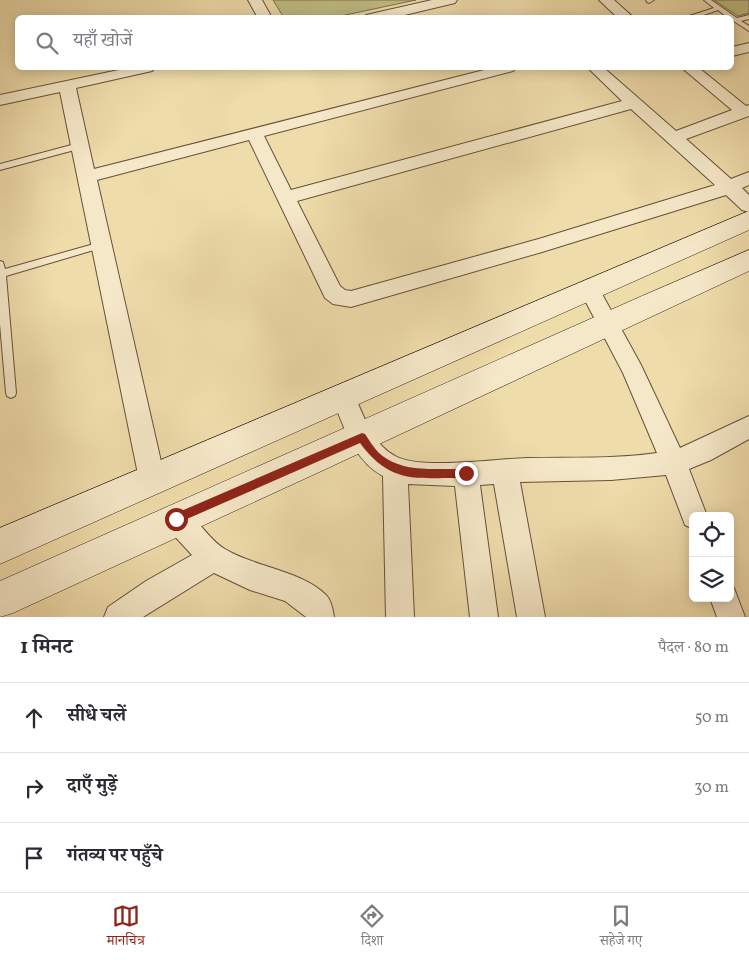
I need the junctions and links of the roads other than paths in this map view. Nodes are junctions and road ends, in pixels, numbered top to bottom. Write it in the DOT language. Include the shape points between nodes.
graph roads {
  1 [pos="255,0"];
  2 [pos="450,0"];
  3 [pos="606,0"];
  4 [pos="707,0"];
  5 [pos="719,8"];
  6 [pos="409,14"];
  7 [pos="262,15"];
  8 [pos="624,15"];
  9 [pos="696,15"];
  10 [pos="729,15"];
  11 [pos="749,17"];
  12 [pos="736,20"];
  13 [pos="749,29"];
  14 [pos="749,47"];
  15 [pos="734,51"];
  16 [pos="138,70"];
  17 [pos="488,70"];
  18 [pos="597,70"];
  19 [pos="693,70"];
  20 [pos="459,73"];
  21 [pos="67,85"];
  22 [pos="0,100"];
  23 [pos="634,103"];
  24 [pos="747,111"];
  25 [pos="254,133"];
  26 [pos="673,138"];
  27 [pos="79,146"];
  28 [pos="0,167"];
  29 [pos="86,177"];
  30 [pos="749,178"];
  31 [pos="728,187"];
  32 [pos="286,198"];
  33 [pos="749,205"];
  34 [pos="749,220"];
  35 [pos="101,245"];
  36 [pos="749,260"];
  37 [pos="1,269"];
  38 [pos="589,289"];
  39 [pos="608,322"];
  40 [pos="11,393"];
  41 [pos="344,397"];
  42 [pos="749,427"];
  43 [pos="362,437"];
  44 [pos="674,462"];
  45 [pos="395,469"];
  46 [pos="504,471"];
  47 [pos="466,473"];
  48 [pos="152,479"];
  49 [pos="693,512"];
  50 [pos="176,519"];
  51 [pos="0,546"];
  52 [pos="213,558"];
  53 [pos="0,600"];
  54 [pos="725,602"];
  55 [pos="118,617"];
  56 [pos="320,617"];
  57 [pos="400,617"];
  58 [pos="484,617"];
  59 [pos="531,617"];
  60 [pos="730,617"];
  1 -- 7 [label="street"];
  2 -- 6 [label="street"];
  3 -- 8 [label="street"];
  4 -- 5 [label="lane"];
  5 -- 9 [label="lane"];
  5 -- 10 [label="lane"];
  11 -- 12 [label="lane"];
  12 -- 13 [label="lane"];
  14 -- 15 [label="street"];
  16 -- 21 [label="street"];
  17 -- 20 [label="street"];
  18 -- 23 [label="street"];
  19 -- 24 [label="street"];
  20 -- 25 [label="street"];
  21 -- 22 [label="street"];
  21 -- 27 [label="street"];
  23 -- 26 [label="street"];
  23 -- 32 [label="street"];
  24 -- 26 [label="street"];
  25 -- 29 [label="street"];
  25 -- 32 [label="street"];
  26 -- 31 [label="street"];
  27 -- 28 [label="lane"];
  27 -- 29 [label="street"];
  29 -- 35 [label="street"];
  30 -- 31 [label="street"];
  31 -- 32 [label="street" via="351,300 332,292"];
  31 -- 33 [label="street"];
  34 -- 38 [label="street"];
  35 -- 37 [label="lane"];
  35 -- 48 [label="street"];
  36 -- 39 [label="street"];
  37 -- 40 [label="lane"];
  38 -- 39 [label="street"];
  38 -- 41 [label="street"];
  39 -- 43 [label="street"];
  39 -- 44 [label="street"];
  41 -- 43 [label="street"];
  41 -- 48 [label="street"];
  42 -- 44 [label="street"];
  43 -- 45 [label="street" via="375,456"];
  43 -- 50 [label="street"];
  44 -- 46 [label="street"];
  44 -- 49 [label="street"];
  45 -- 47 [label="street"];
  45 -- 57 [label="street"];
  46 -- 47 [label="street"];
  46 -- 59 [label="street"];
  47 -- 58 [label="street"];
  48 -- 51 [label="street"];
  50 -- 52 [label="street"];
  50 -- 53 [label="street"];
  52 -- 55 [label="street"];
  52 -- 56 [label="street" via="250,576 292,589 317,606"];
  54 -- 60 [label="street"];
}
